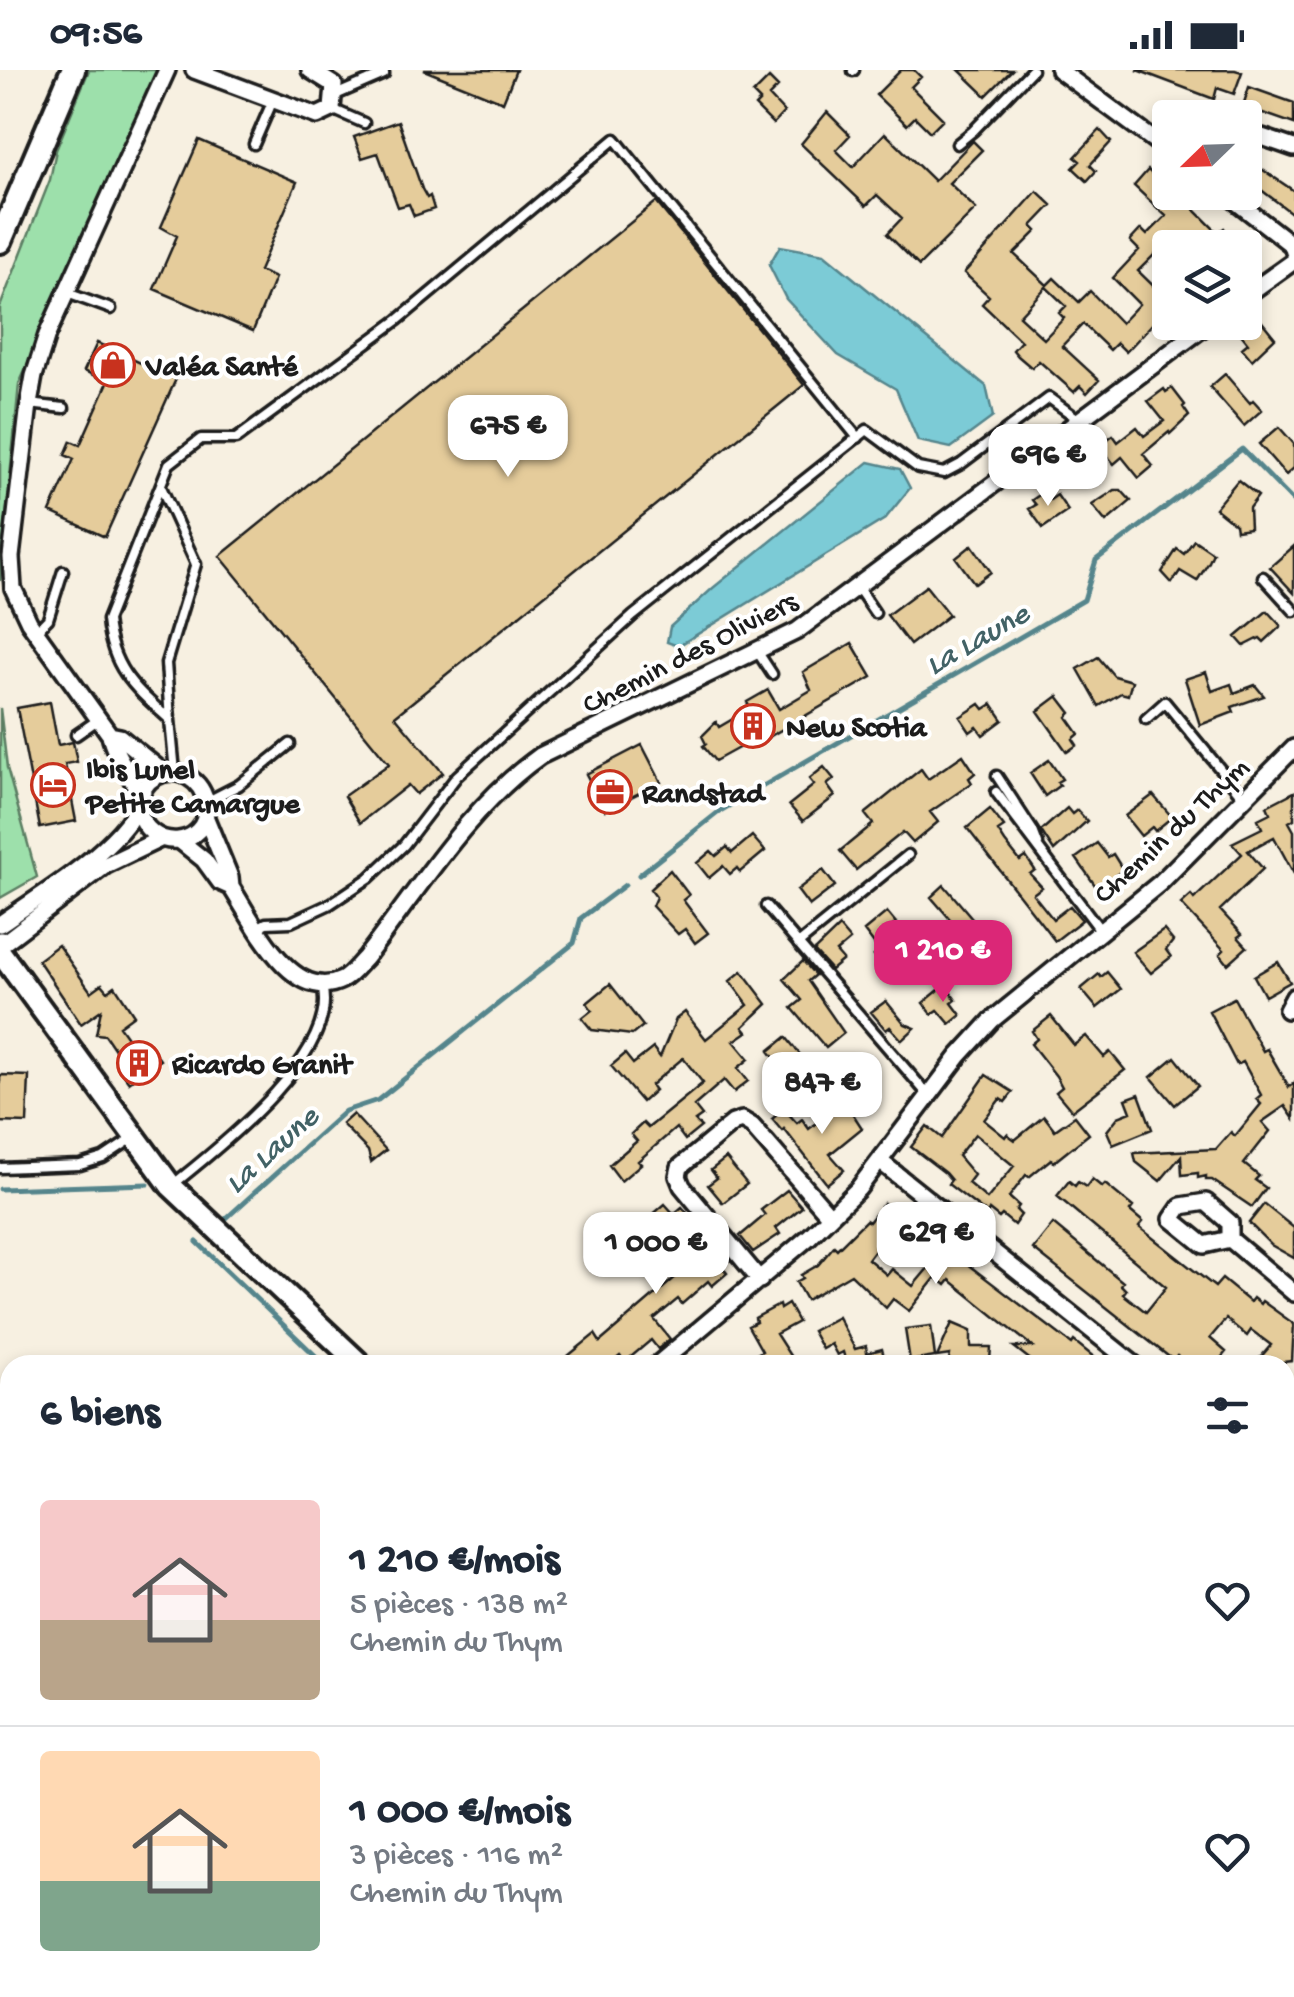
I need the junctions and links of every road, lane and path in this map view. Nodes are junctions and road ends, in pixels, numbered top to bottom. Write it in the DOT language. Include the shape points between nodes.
graph roads {
  1 [pos="74,70"];
  2 [pos="167,70"];
  3 [pos="194,70"];
  4 [pos="310,70"];
  5 [pos="1032,70"];
  6 [pos="1059,70"];
  7 [pos="384,74"];
  8 [pos="273,100"];
  9 [pos="333,102"];
  10 [pos="364,123"];
  11 [pos="1262,137"];
  12 [pos="1152,139"];
  13 [pos="254,144"];
  14 [pos="957,144"];
  15 [pos="1294,148"];
  16 [pos="1247,210"];
  17 [pos="0,241"];
  18 [pos="1294,252"];
  19 [pos="1294,261"];
  20 [pos="1262,284"];
  21 [pos="67,292"];
  22 [pos="111,309"];
  23 [pos="1188,340"];
  24 [pos="29,404"];
  25 [pos="64,408"];
  26 [pos="1082,422"];
  27 [pos="858,438"];
  28 [pos="160,486"];
  29 [pos="63,571"];
  30 [pos="1264,577"];
  31 [pos="858,588"];
  32 [pos="1294,611"];
  33 [pos="875,613"];
  34 [pos="36,631"];
  35 [pos="757,651"];
  36 [pos="772,674"];
  37 [pos="98,719"];
  38 [pos="1146,719"];
  39 [pos="170,720"];
  40 [pos="110,734"];
  41 [pos="76,735"];
  42 [pos="290,744"];
  43 [pos="1291,757"];
  44 [pos="170,773"];
  45 [pos="998,776"];
  46 [pos="996,792"];
  47 [pos="1244,799"];
  48 [pos="139,801"];
  49 [pos="206,809"];
  50 [pos="160,839"];
  51 [pos="179,840"];
  52 [pos="1038,844"];
  53 [pos="908,855"];
  54 [pos="231,887"];
  55 [pos="766,906"];
  56 [pos="0,924"];
  57 [pos="257,928"];
  58 [pos="1101,932"];
  59 [pos="0,940"];
  60 [pos="798,944"];
  61 [pos="0,952"];
  62 [pos="322,986"];
  63 [pos="929,1096"];
  64 [pos="134,1138"];
  65 [pos="881,1162"];
  66 [pos="0,1168"];
  67 [pos="171,1186"];
  68 [pos="830,1216"];
  69 [pos="1230,1239"];
  70 [pos="760,1280"];
  71 [pos="1294,1292"];
  72 [pos="350,1355"];
  73 [pos="668,1355"];
  74 [pos="1122,1355"];
  1 -- 17 [label="main road"];
  2 -- 21 [label="street"];
  3 -- 8 [label="street"];
  4 -- 9 [label="street" via="334,85"];
  5 -- 14 [label="lane"];
  6 -- 12 [label="street"];
  7 -- 9 [label="lane"];
  8 -- 9 [label="street" via="317,116"];
  8 -- 13 [label="lane"];
  9 -- 10 [label="lane"];
  11 -- 15 [label="street"];
  16 -- 18 [label="street"];
  19 -- 20 [label="street"];
  21 -- 22 [label="lane"];
  21 -- 24 [label="street"];
  23 -- 26 [label="street, Chemin des Oliviers"];
  24 -- 25 [label="lane"];
  24 -- 34 [label="street" via="10,557 13,588"];
  26 -- 27 [label="lane" via="1049,398 944,472 918,468 868,430"];
  26 -- 31 [label="street, Chemin des Oliviers"];
  27 -- 28 [label="lane" via="615,140 398,320 236,439 201,439 169,464"];
  27 -- 57 [label="lane" via="633,616 457,776 369,878 290,922"];
  28 -- 39 [label="lane" via="196,564 166,663"];
  28 -- 39 [label="lane" via="107,620 109,643 126,680"];
  29 -- 34 [label="lane" via="48,619"];
  30 -- 32 [label="lane"];
  31 -- 33 [label="lane"];
  31 -- 35 [label="street, Chemin des Oliviers" via="797,632"];
  34 -- 37 [label="street"];
  35 -- 36 [label="lane"];
  35 -- 62 [label="street, Chemin des Oliviers" via="520,770 478,812 366,958 344,979"];
  37 -- 40 [label="street"];
  37 -- 41 [label="lane"];
  38 -- 47 [label="lane" via="1165,702"];
  39 -- 44 [label="lane"];
  40 -- 44 [label="street"];
  40 -- 48 [label="street"];
  42 -- 49 [label="lane"];
  43 -- 47 [label="street, Chemin du Thym"];
  44 -- 48 [label="street" via="145,785"];
  44 -- 49 [label="street" via="196,782"];
  45 -- 52 [label="lane"];
  46 -- 52 [label="lane"];
  47 -- 58 [label="street, Chemin du Thym"];
  48 -- 50 [label="street" via="144,826"];
  48 -- 56 [label="street" via="85,865"];
  49 -- 51 [label="street" via="195,832"];
  49 -- 54 [label="street"];
  50 -- 51 [label="street"];
  50 -- 59 [label="street" via="106,865"];
  51 -- 54 [label="street"];
  52 -- 58 [label="lane"];
  53 -- 60 [label="lane"];
  54 -- 57 [label="street"];
  55 -- 60 [label="lane"];
  57 -- 62 [label="street" via="301,981"];
  58 -- 63 [label="street, Chemin du Thym" via="992,1020"];
  60 -- 63 [label="lane"];
  61 -- 64 [label="street"];
  62 -- 67 [label="lane" via="312,1042 288,1078 234,1136"];
  63 -- 65 [label="street, Chemin du Thym"];
  64 -- 66 [label="lane" via="80,1165"];
  64 -- 67 [label="street"];
  65 -- 68 [label="street, Chemin du Thym"];
  65 -- 74 [label="street"];
  67 -- 72 [label="street"];
  68 -- 70 [label="street, Chemin du Thym"];
  68 -- 70 [label="street" via="742,1120 680,1167 682,1186"];
  69 -- 71 [label="street"];
  70 -- 73 [label="street, Chemin du Thym"];
}
